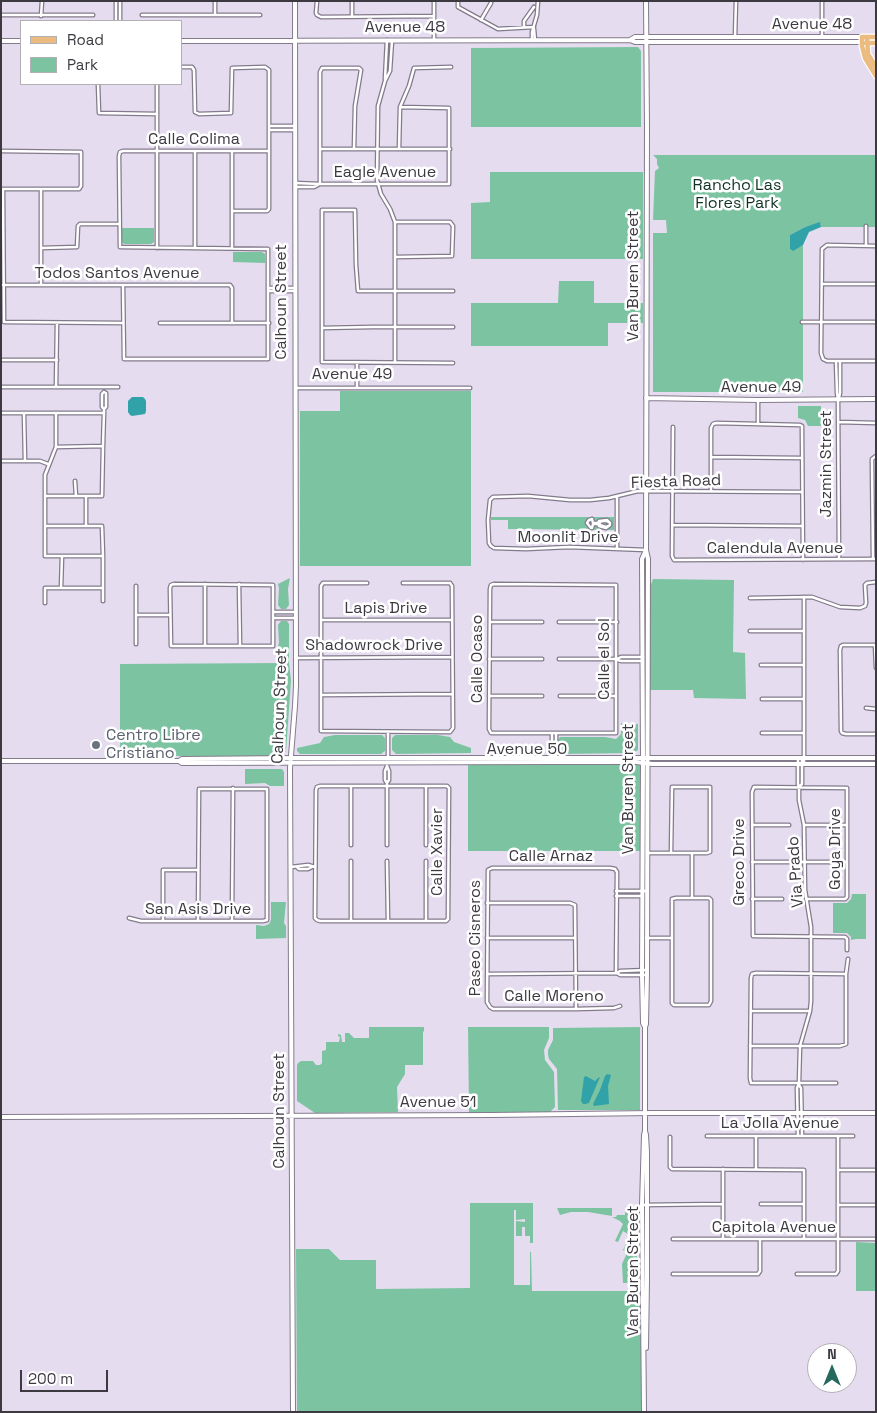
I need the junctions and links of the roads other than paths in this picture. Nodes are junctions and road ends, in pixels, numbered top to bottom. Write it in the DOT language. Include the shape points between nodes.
graph roads {
  1 [pos="42,1"];
  2 [pos="116,1"];
  3 [pos="120,1"];
  4 [pos="215,1"];
  5 [pos="295,1"];
  6 [pos="317,1"];
  7 [pos="352,1"];
  8 [pos="434,1"];
  9 [pos="458,1"];
  10 [pos="538,1"];
  11 [pos="646,1"];
  12 [pos="736,1"];
  13 [pos="822,1"];
  14 [pos="491,3"];
  15 [pos="534,7"];
  16 [pos="93,15"];
  17 [pos="142,15"];
  18 [pos="215,15"];
  19 [pos="260,15"];
  20 [pos="1,16"];
  21 [pos="42,16"];
  22 [pos="352,16"];
  23 [pos="434,16"];
  24 [pos="116,20"];
  25 [pos="120,20"];
  26 [pos="481,20"];
  27 [pos="524,27"];
  28 [pos="534,27"];
  29 [pos="822,37"];
  30 [pos="876,37"];
  31 [pos="389,40"];
  32 [pos="434,40"];
  33 [pos="534,40"];
  34 [pos="647,40"];
  35 [pos="735,40"];
  36 [pos="864,40"];
  37 [pos="1,41"];
  38 [pos="20,41"];
  39 [pos="182,41"];
  40 [pos="295,41"];
  41 [pos="782,42"];
  42 [pos="876,42"];
  43 [pos="182,67"];
  44 [pos="451,67"];
  45 [pos="876,67"];
  46 [pos="876,76"];
  47 [pos="98,85"];
  48 [pos="157,85"];
  49 [pos="400,107"];
  50 [pos="157,114"];
  51 [pos="269,128"];
  52 [pos="295,128"];
  53 [pos="320,148"];
  54 [pos="354,148"];
  55 [pos="378,148"];
  56 [pos="399,148"];
  57 [pos="450,148"];
  58 [pos="1,151"];
  59 [pos="157,151"];
  60 [pos="194,151"];
  61 [pos="232,151"];
  62 [pos="269,151"];
  63 [pos="320,184"];
  64 [pos="378,184"];
  65 [pos="295,185"];
  66 [pos="2,189"];
  67 [pos="41,189"];
  68 [pos="232,211"];
  69 [pos="395,222"];
  70 [pos="119,224"];
  71 [pos="866,226"];
  72 [pos="866,246"];
  73 [pos="876,246"];
  74 [pos="41,248"];
  75 [pos="157,248"];
  76 [pos="194,248"];
  77 [pos="232,248"];
  78 [pos="395,256"];
  79 [pos="822,284"];
  80 [pos="876,284"];
  81 [pos="41,285"];
  82 [pos="124,285"];
  83 [pos="4,286"];
  84 [pos="269,289"];
  85 [pos="295,289"];
  86 [pos="395,291"];
  87 [pos="453,291"];
  88 [pos="802,322"];
  89 [pos="822,322"];
  90 [pos="876,322"];
  91 [pos="57,323"];
  92 [pos="124,323"];
  93 [pos="160,323"];
  94 [pos="232,323"];
  95 [pos="269,323"];
  96 [pos="395,327"];
  97 [pos="453,327"];
  98 [pos="321,328"];
  99 [pos="1,360"];
  100 [pos="57,360"];
  101 [pos="838,361"];
  102 [pos="876,361"];
  103 [pos="357,363"];
  104 [pos="395,363"];
  105 [pos="453,363"];
  106 [pos="1,387"];
  107 [pos="56,387"];
  108 [pos="104,387"];
  109 [pos="118,387"];
  110 [pos="295,388"];
  111 [pos="357,388"];
  112 [pos="470,388"];
  113 [pos="104,392"];
  114 [pos="646,398"];
  115 [pos="838,399"];
  116 [pos="758,400"];
  117 [pos="876,400"];
  118 [pos="102,401"];
  119 [pos="106,401"];
  120 [pos="104,409"];
  121 [pos="1,413"];
  122 [pos="24,413"];
  123 [pos="56,413"];
  124 [pos="104,413"];
  125 [pos="838,422"];
  126 [pos="876,422"];
  127 [pos="758,424"];
  128 [pos="673,427"];
  129 [pos="103,446"];
  130 [pos="56,447"];
  131 [pos="876,456"];
  132 [pos="711,457"];
  133 [pos="802,458"];
  134 [pos="1,461"];
  135 [pos="24,461"];
  136 [pos="48,464"];
  137 [pos="75,481"];
  138 [pos="646,491"];
  139 [pos="673,491"];
  140 [pos="711,491"];
  141 [pos="802,492"];
  142 [pos="45,496"];
  143 [pos="76,496"];
  144 [pos="86,496"];
  145 [pos="617,496"];
  146 [pos="673,525"];
  147 [pos="44,526"];
  148 [pos="86,526"];
  149 [pos="602,526"];
  150 [pos="803,526"];
  151 [pos="490,546"];
  152 [pos="617,549"];
  153 [pos="646,550"];
  154 [pos="62,556"];
  155 [pos="103,556"];
  156 [pos="839,559"];
  157 [pos="874,559"];
  158 [pos="803,560"];
  159 [pos="876,582"];
  160 [pos="403,583"];
  161 [pos="205,584"];
  162 [pos="239,584"];
  163 [pos="367,584"];
  164 [pos="616,585"];
  165 [pos="136,586"];
  166 [pos="61,588"];
  167 [pos="103,588"];
  168 [pos="804,597"];
  169 [pos="750,598"];
  170 [pos="103,601"];
  171 [pos="45,603"];
  172 [pos="274,612"];
  173 [pos="295,612"];
  174 [pos="136,615"];
  175 [pos="170,615"];
  176 [pos="274,618"];
  177 [pos="295,618"];
  178 [pos="321,620"];
  179 [pos="452,620"];
  180 [pos="490,622"];
  181 [pos="542,622"];
  182 [pos="559,622"];
  183 [pos="617,622"];
  184 [pos="750,631"];
  185 [pos="804,631"];
  186 [pos="136,644"];
  187 [pos="875,645"];
  188 [pos="205,646"];
  189 [pos="240,646"];
  190 [pos="452,657"];
  191 [pos="295,658"];
  192 [pos="321,658"];
  193 [pos="490,659"];
  194 [pos="542,659"];
  195 [pos="560,659"];
  196 [pos="617,659"];
  197 [pos="645,659"];
  198 [pos="761,665"];
  199 [pos="804,665"];
  200 [pos="876,668"];
  201 [pos="452,694"];
  202 [pos="321,695"];
  203 [pos="489,696"];
  204 [pos="542,696"];
  205 [pos="560,696"];
  206 [pos="617,696"];
  207 [pos="762,699"];
  208 [pos="804,699"];
  209 [pos="866,708"];
  210 [pos="876,709"];
  211 [pos="388,732"];
  212 [pos="762,733"];
  213 [pos="804,733"];
  214 [pos="554,734"];
  215 [pos="876,734"];
  216 [pos="705,758"];
  217 [pos="801,758"];
  218 [pos="876,758"];
  219 [pos="554,760"];
  220 [pos="645,760"];
  221 [pos="1,761"];
  222 [pos="291,761"];
  223 [pos="388,762"];
  224 [pos="672,764"];
  225 [pos="744,764"];
  226 [pos="801,764"];
  227 [pos="876,764"];
  228 [pos="387,785"];
  229 [pos="351,786"];
  230 [pos="426,786"];
  231 [pos="800,787"];
  232 [pos="233,788"];
  233 [pos="752,825"];
  234 [pos="789,825"];
  235 [pos="804,825"];
  236 [pos="848,825"];
  237 [pos="351,845"];
  238 [pos="387,845"];
  239 [pos="426,845"];
  240 [pos="642,853"];
  241 [pos="647,853"];
  242 [pos="671,853"];
  243 [pos="692,853"];
  244 [pos="351,861"];
  245 [pos="388,861"];
  246 [pos="426,861"];
  247 [pos="752,862"];
  248 [pos="805,862"];
  249 [pos="848,862"];
  250 [pos="291,867"];
  251 [pos="313,867"];
  252 [pos="198,870"];
  253 [pos="488,870"];
  254 [pos="616,891"];
  255 [pos="644,894"];
  256 [pos="616,896"];
  257 [pos="692,898"];
  258 [pos="752,899"];
  259 [pos="782,899"];
  260 [pos="806,899"];
  261 [pos="487,903"];
  262 [pos="129,918"];
  263 [pos="162,921"];
  264 [pos="198,921"];
  265 [pos="232,921"];
  266 [pos="351,921"];
  267 [pos="388,921"];
  268 [pos="426,921"];
  269 [pos="811,937"];
  270 [pos="487,938"];
  271 [pos="575,938"];
  272 [pos="644,938"];
  273 [pos="672,938"];
  274 [pos="847,950"];
  275 [pos="848,959"];
  276 [pos="575,973"];
  277 [pos="617,973"];
  278 [pos="644,973"];
  279 [pos="487,974"];
  280 [pos="811,974"];
  281 [pos="846,974"];
  282 [pos="488,1006"];
  283 [pos="620,1006"];
  284 [pos="576,1008"];
  285 [pos="751,1011"];
  286 [pos="810,1011"];
  287 [pos="750,1046"];
  288 [pos="800,1046"];
  289 [pos="836,1083"];
  290 [pos="799,1084"];
  291 [pos="800,1113"];
  292 [pos="876,1113"];
  293 [pos="645,1114"];
  294 [pos="292,1116"];
  295 [pos="1,1117"];
  296 [pos="670,1136"];
  297 [pos="707,1136"];
  298 [pos="756,1136"];
  299 [pos="800,1136"];
  300 [pos="838,1136"];
  301 [pos="853,1136"];
  302 [pos="723,1170"];
  303 [pos="756,1170"];
  304 [pos="838,1170"];
  305 [pos="876,1170"];
  306 [pos="723,1204"];
  307 [pos="761,1204"];
  308 [pos="804,1204"];
  309 [pos="645,1205"];
  310 [pos="838,1205"];
  311 [pos="876,1205"];
  312 [pos="673,1239"];
  313 [pos="723,1239"];
  314 [pos="760,1239"];
  315 [pos="804,1239"];
  316 [pos="838,1239"];
  317 [pos="876,1239"];
  318 [pos="642,1266"];
  319 [pos="673,1274"];
  320 [pos="798,1274"];
  321 [pos="640,1288"];
  322 [pos="294,1412"];
  323 [pos="645,1412"];
  1 -- 21 [label="street"];
  2 -- 24 [label="street"];
  3 -- 25 [label="street"];
  4 -- 18 [label="street"];
  5 -- 40 [label="street, Calhoun Street"];
  6 -- 22 [label="street" via="317,15 321,17"];
  7 -- 22 [label="street"];
  8 -- 23 [label="street"];
  9 -- 26 [label="street" via="458,7"];
  10 -- 28 [label="street"];
  11 -- 34 [label="street, Van Buren Street"];
  12 -- 35 [label="street"];
  13 -- 29 [label="street"];
  14 -- 26 [label="street"];
  15 -- 27 [label="street" via="524,21"];
  16 -- 21 [label="street"];
  17 -- 18 [label="street"];
  18 -- 19 [label="street"];
  20 -- 21 [label="street"];
  22 -- 23 [label="street"];
  23 -- 32 [label="street"];
  26 -- 27 [label="street" via="498,29"];
  27 -- 28 [label="street"];
  28 -- 33 [label="street"];
  29 -- 35 [label="street, Avenue 48"];
  29 -- 36 [label="street, Avenue 48"];
  29 -- 41 [label="street" via="819,40"];
  30 -- 36 [label="main road, Avenue 48"];
  31 -- 32 [label="street, Avenue 48"];
  31 -- 40 [label="street, Avenue 48"];
  31 -- 55 [label="street" via="385,81 378,106"];
  32 -- 33 [label="street, Avenue 48"];
  33 -- 34 [label="street, Avenue 48" via="630,40 635,37"];
  34 -- 35 [label="street, Avenue 48"];
  34 -- 114 [label="street, Van Buren Street"];
  35 -- 41 [label="street, Avenue 48"];
  36 -- 41 [label="street, Avenue 48"];
  36 -- 42 [label="main road, Avenue 48"];
  36 -- 45 [label="main road"];
  36 -- 46 [label="main road" via="866,61"];
  37 -- 38 [label="street"];
  39 -- 40 [label="street, Avenue 48"];
  40 -- 52 [label="street, Calhoun Street"];
  43 -- 51 [label="street" via="194,68 195,113 231,113 232,68 268,68"];
  44 -- 49 [label="street" via="415,68"];
  47 -- 50 [label="street" via="99,113"];
  48 -- 50 [label="street"];
  49 -- 56 [label="street"];
  49 -- 57 [label="street" via="449,108"];
  50 -- 59 [label="street"];
  51 -- 52 [label="street"];
  51 -- 62 [label="street"];
  52 -- 65 [label="street, Calhoun Street"];
  53 -- 54 [label="street"];
  53 -- 54 [label="street" via="321,68 361,68 355,106"];
  53 -- 63 [label="street"];
  54 -- 55 [label="street"];
  55 -- 56 [label="street"];
  55 -- 64 [label="street"];
  56 -- 57 [label="street"];
  57 -- 64 [label="street, Eagle Avenue" via="449,184"];
  58 -- 67 [label="street" via="81,152 81,188"];
  59 -- 60 [label="street, Calle Colima"];
  59 -- 70 [label="street, Calle Colima" via="120,152"];
  59 -- 75 [label="street"];
  60 -- 61 [label="street, Calle Colima"];
  60 -- 76 [label="street"];
  61 -- 62 [label="street, Calle Colima"];
  61 -- 68 [label="street"];
  62 -- 68 [label="street" via="268,210"];
  63 -- 64 [label="street, Eagle Avenue"];
  63 -- 65 [label="street, Eagle Avenue"];
  64 -- 69 [label="street"];
  65 -- 85 [label="street, Calhoun Street"];
  66 -- 67 [label="street"];
  66 -- 83 [label="street"];
  67 -- 74 [label="street"];
  68 -- 77 [label="street"];
  69 -- 78 [label="street"];
  69 -- 78 [label="street" via="452,223 452,256"];
  70 -- 74 [label="street" via="80,224 77,247"];
  70 -- 75 [label="street" via="120,247"];
  71 -- 72 [label="street"];
  72 -- 73 [label="street"];
  72 -- 79 [label="street" via="823,247"];
  74 -- 81 [label="street"];
  75 -- 76 [label="street"];
  76 -- 77 [label="street"];
  77 -- 84 [label="street" via="268,249"];
  78 -- 86 [label="street"];
  79 -- 80 [label="street"];
  79 -- 89 [label="street"];
  81 -- 82 [label="street, Todos Santos Avenue"];
  81 -- 83 [label="street, Todos Santos Avenue"];
  82 -- 92 [label="street"];
  82 -- 94 [label="street, Todos Santos Avenue" via="231,286"];
  83 -- 91 [label="street" via="4,322"];
  84 -- 85 [label="street"];
  84 -- 95 [label="street"];
  85 -- 110 [label="street, Calhoun Street"];
  86 -- 87 [label="street"];
  86 -- 96 [label="street"];
  86 -- 98 [label="street" via="358,290 355,210 322,210"];
  88 -- 89 [label="street"];
  89 -- 90 [label="street"];
  89 -- 101 [label="street" via="823,359"];
  91 -- 92 [label="street"];
  91 -- 100 [label="street"];
  92 -- 95 [label="street" via="124,359 268,359"];
  93 -- 94 [label="street"];
  94 -- 95 [label="street"];
  96 -- 97 [label="street"];
  96 -- 98 [label="street"];
  96 -- 104 [label="street"];
  98 -- 103 [label="street" via="322,362"];
  99 -- 100 [label="street"];
  100 -- 107 [label="street"];
  101 -- 102 [label="street"];
  101 -- 115 [label="street, Jazmin Street"];
  103 -- 104 [label="street"];
  103 -- 111 [label="street"];
  104 -- 105 [label="street"];
  106 -- 107 [label="street"];
  107 -- 108 [label="street"];
  108 -- 109 [label="street"];
  108 -- 113 [label="street"];
  110 -- 111 [label="street, Avenue 49"];
  110 -- 173 [label="street, Calhoun Street"];
  111 -- 112 [label="street, Avenue 49"];
  113 -- 118 [label="street"];
  113 -- 119 [label="street"];
  114 -- 116 [label="street, Avenue 49"];
  114 -- 138 [label="street, Van Buren Street"];
  115 -- 116 [label="street, Avenue 49"];
  115 -- 117 [label="street, Avenue 49"];
  115 -- 125 [label="street, Jazmin Street"];
  116 -- 127 [label="street"];
  118 -- 119 [label="street"];
  118 -- 120 [label="street"];
  119 -- 120 [label="street"];
  120 -- 124 [label="street"];
  121 -- 122 [label="street"];
  122 -- 123 [label="street"];
  122 -- 135 [label="street"];
  123 -- 124 [label="street"];
  123 -- 130 [label="street"];
  124 -- 129 [label="street"];
  125 -- 126 [label="street"];
  125 -- 156 [label="street, Jazmin Street"];
  127 -- 132 [label="street" via="713,424"];
  127 -- 133 [label="street" via="802,426"];
  128 -- 139 [label="street"];
  129 -- 130 [label="street"];
  129 -- 144 [label="street" via="102,496"];
  130 -- 136 [label="street"];
  131 -- 157 [label="street" via="872,459"];
  132 -- 133 [label="street"];
  132 -- 140 [label="street"];
  133 -- 141 [label="street"];
  134 -- 135 [label="street"];
  135 -- 136 [label="street"];
  136 -- 142 [label="street"];
  137 -- 143 [label="street"];
  138 -- 139 [label="street, Fiesta Road"];
  138 -- 145 [label="street, Fiesta Road"];
  138 -- 153 [label="street, Van Buren Street"];
  139 -- 140 [label="street, Fiesta Road"];
  139 -- 146 [label="street"];
  140 -- 141 [label="street, Fiesta Road"];
  141 -- 150 [label="street"];
  142 -- 143 [label="street"];
  142 -- 147 [label="street"];
  143 -- 144 [label="street"];
  144 -- 148 [label="street"];
  145 -- 151 [label="street, Fiesta Road" via="580,500 528,496 490,498"];
  145 -- 152 [label="street"];
  146 -- 150 [label="street"];
  146 -- 158 [label="street, Calendula Avenue" via="674,560"];
  147 -- 148 [label="street"];
  147 -- 154 [label="street" via="45,556"];
  148 -- 155 [label="street" via="102,526"];
  149 -- 149 [label="street" via="610,524 606,528 593,524 591,528 587,523 591,520 593,523 606,520 610,522 600,522"];
  150 -- 158 [label="street"];
  151 -- 152 [label="street, Moonlit Drive"];
  152 -- 153 [label="street, Moonlit Drive"];
  153 -- 197 [label="street, Van Buren Street"];
  154 -- 155 [label="street"];
  154 -- 166 [label="street"];
  155 -- 167 [label="street"];
  156 -- 157 [label="street, Calendula Avenue"];
  156 -- 158 [label="street, Calendula Avenue"];
  159 -- 168 [label="street" via="865,585 866,603 863,608 840,607"];
  160 -- 179 [label="street" via="451,584"];
  161 -- 162 [label="street"];
  161 -- 175 [label="street" via="171,585"];
  161 -- 188 [label="street"];
  162 -- 172 [label="street" via="273,585"];
  162 -- 189 [label="street"];
  163 -- 178 [label="street" via="322,584"];
  164 -- 180 [label="street, Calle Ocaso" via="490,585"];
  164 -- 183 [label="street, Calle el Sol"];
  165 -- 174 [label="street"];
  166 -- 167 [label="street"];
  166 -- 171 [label="street" via="45,588"];
  167 -- 170 [label="street"];
  168 -- 169 [label="street"];
  168 -- 185 [label="street"];
  172 -- 173 [label="street"];
  172 -- 176 [label="street"];
  173 -- 177 [label="street, Calhoun Street"];
  174 -- 175 [label="street"];
  174 -- 186 [label="street"];
  175 -- 188 [label="street" via="171,646"];
  176 -- 177 [label="street"];
  176 -- 189 [label="street" via="273,646"];
  177 -- 191 [label="street, Calhoun Street"];
  178 -- 179 [label="street, Lapis Drive"];
  178 -- 192 [label="street"];
  179 -- 190 [label="street"];
  180 -- 181 [label="street"];
  180 -- 193 [label="street, Calle Ocaso"];
  182 -- 183 [label="street"];
  183 -- 196 [label="street, Calle el Sol"];
  184 -- 185 [label="street"];
  185 -- 199 [label="street"];
  187 -- 200 [label="street"];
  187 -- 215 [label="street" via="841,646 840,728 846,734"];
  188 -- 189 [label="street"];
  190 -- 192 [label="street, Shadowrock Drive"];
  190 -- 201 [label="street"];
  191 -- 192 [label="street, Shadowrock Drive"];
  191 -- 222 [label="street, Calhoun Street" via="296,706"];
  192 -- 202 [label="street"];
  193 -- 194 [label="street"];
  193 -- 203 [label="street, Calle Ocaso"];
  195 -- 196 [label="street"];
  196 -- 197 [label="street"];
  196 -- 206 [label="street, Calle el Sol"];
  197 -- 220 [label="street, Van Buren Street"];
  198 -- 199 [label="street"];
  199 -- 208 [label="street"];
  201 -- 202 [label="street"];
  201 -- 211 [label="street" via="452,731"];
  202 -- 211 [label="street" via="321,731"];
  203 -- 204 [label="street"];
  203 -- 214 [label="street, Calle Ocaso" via="490,733"];
  205 -- 206 [label="street"];
  206 -- 214 [label="street, Calle el Sol" via="616,733"];
  207 -- 208 [label="street"];
  208 -- 213 [label="street"];
  209 -- 210 [label="street"];
  211 -- 223 [label="street"];
  212 -- 213 [label="street"];
  213 -- 217 [label="street"];
  214 -- 219 [label="street"];
  216 -- 217 [label="street, Avenue 50"];
  216 -- 220 [label="street, Avenue 50"];
  216 -- 224 [label="street" via="701,762"];
  216 -- 225 [label="street" via="710,762"];
  217 -- 218 [label="street, Avenue 50"];
  217 -- 226 [label="street"];
  217 -- 226 [label="street, Via Prado"];
  219 -- 220 [label="street, Avenue 50"];
  219 -- 223 [label="street, Avenue 50"];
  220 -- 224 [label="street, Avenue 50"];
  220 -- 240 [label="street, Van Buren Street"];
  220 -- 241 [label="street, Van Buren Street"];
  221 -- 222 [label="street, Avenue 50"];
  222 -- 223 [label="street, Avenue 50"];
  222 -- 250 [label="street, Calhoun Street"];
  223 -- 228 [label="street" via="385,771"];
  224 -- 225 [label="street, Avenue 50"];
  225 -- 226 [label="street, Avenue 50"];
  226 -- 227 [label="street, Avenue 50"];
  226 -- 231 [label="street, Via Prado"];
  228 -- 229 [label="street"];
  228 -- 230 [label="street"];
  228 -- 238 [label="street"];
  229 -- 237 [label="street"];
  229 -- 251 [label="street" via="317,787"];
  230 -- 239 [label="street"];
  230 -- 268 [label="street, Calle Xavier" via="449,788 449,916 446,921"];
  231 -- 233 [label="street, Greco Drive" via="752,788"];
  231 -- 235 [label="street, Via Prado"];
  231 -- 236 [label="street, Goya Drive" via="847,788"];
  232 -- 252 [label="street" via="199,789"];
  232 -- 265 [label="street"];
  232 -- 265 [label="street, San Asis Drive" via="266,789 266,920"];
  233 -- 234 [label="street"];
  233 -- 247 [label="street, Greco Drive"];
  235 -- 236 [label="street"];
  235 -- 248 [label="street, Via Prado"];
  236 -- 249 [label="street, Goya Drive"];
  240 -- 241 [label="street"];
  240 -- 255 [label="street, Van Buren Street"];
  241 -- 242 [label="street"];
  241 -- 255 [label="street, Van Buren Street"];
  242 -- 243 [label="street"];
  242 -- 243 [label="street" via="672,787 710,787 710,852"];
  243 -- 257 [label="street"];
  244 -- 266 [label="street"];
  245 -- 267 [label="street"];
  246 -- 268 [label="street"];
  247 -- 248 [label="street"];
  247 -- 258 [label="street, Greco Drive"];
  248 -- 249 [label="street"];
  248 -- 260 [label="street, Via Prado"];
  249 -- 260 [label="street, Goya Drive" via="847,899"];
  250 -- 251 [label="street"];
  250 -- 294 [label="street, Calhoun Street"];
  251 -- 266 [label="street" via="315,918 320,921"];
  252 -- 263 [label="street" via="163,870"];
  252 -- 264 [label="street"];
  253 -- 254 [label="street, Calle Arnaz" via="610,868 616,872"];
  253 -- 261 [label="street, Paseo Cisneros"];
  254 -- 255 [label="street"];
  254 -- 256 [label="street"];
  255 -- 256 [label="street"];
  255 -- 272 [label="street, Van Buren Street"];
  256 -- 277 [label="street"];
  257 -- 273 [label="street" via="672,899"];
  257 -- 273 [label="street" via="711,899 711,1004 672,1004"];
  258 -- 259 [label="street"];
  258 -- 269 [label="street, Greco Drive" via="752,936"];
  260 -- 269 [label="street, Via Prado"];
  261 -- 270 [label="street, Paseo Cisneros"];
  261 -- 271 [label="street" via="574,904"];
  262 -- 263 [label="street, San Asis Drive"];
  263 -- 264 [label="street, San Asis Drive"];
  264 -- 265 [label="street, San Asis Drive"];
  266 -- 267 [label="street"];
  267 -- 268 [label="street"];
  269 -- 274 [label="street" via="847,938"];
  269 -- 280 [label="street, Via Prado"];
  270 -- 271 [label="street"];
  270 -- 279 [label="street, Paseo Cisneros"];
  271 -- 276 [label="street"];
  272 -- 273 [label="street"];
  272 -- 278 [label="street, Van Buren Street"];
  275 -- 281 [label="street"];
  276 -- 277 [label="street"];
  276 -- 279 [label="street"];
  276 -- 284 [label="street"];
  277 -- 278 [label="street"];
  278 -- 293 [label="street, Van Buren Street"];
  279 -- 282 [label="street, Paseo Cisneros"];
  280 -- 281 [label="street"];
  280 -- 285 [label="street" via="752,974"];
  280 -- 286 [label="street, Via Prado"];
  281 -- 288 [label="street" via="846,1044"];
  282 -- 284 [label="street, Calle Moreno" via="492,1009"];
  283 -- 284 [label="street, Calle Moreno"];
  285 -- 286 [label="street"];
  285 -- 287 [label="street"];
  286 -- 288 [label="street, Via Prado"];
  287 -- 288 [label="street"];
  287 -- 290 [label="street" via="751,1083"];
  288 -- 290 [label="street, Via Prado"];
  289 -- 290 [label="street"];
  290 -- 291 [label="street, Via Prado"];
  291 -- 292 [label="street, Avenue 51"];
  291 -- 293 [label="street, Avenue 51"];
  291 -- 299 [label="street, Via Prado"];
  293 -- 294 [label="street, Avenue 51"];
  293 -- 309 [label="street, Van Buren Street"];
  294 -- 295 [label="street, Avenue 51"];
  294 -- 322 [label="street, Calhoun Street"];
  296 -- 302 [label="street" via="670,1169"];
  297 -- 298 [label="street, La Jolla Avenue"];
  298 -- 299 [label="street, La Jolla Avenue"];
  298 -- 303 [label="street"];
  299 -- 300 [label="street, La Jolla Avenue"];
  300 -- 301 [label="street, La Jolla Avenue"];
  300 -- 304 [label="street"];
  302 -- 303 [label="street"];
  302 -- 306 [label="street"];
  303 -- 308 [label="street" via="804,1170"];
  304 -- 305 [label="street"];
  304 -- 310 [label="street"];
  306 -- 309 [label="street"];
  306 -- 313 [label="street"];
  307 -- 308 [label="street"];
  308 -- 315 [label="street"];
  309 -- 318 [label="street, Van Buren Street"];
  309 -- 323 [label="street, Van Buren Street"];
  310 -- 311 [label="street"];
  310 -- 316 [label="street"];
  312 -- 313 [label="street, Capitola Avenue"];
  313 -- 314 [label="street, Capitola Avenue"];
  314 -- 315 [label="street, Capitola Avenue"];
  314 -- 319 [label="street" via="758,1274"];
  315 -- 316 [label="street, Capitola Avenue"];
  316 -- 317 [label="street, Capitola Avenue"];
  316 -- 320 [label="street" via="837,1273"];
  318 -- 321 [label="street"];
  318 -- 323 [label="street, Van Buren Street"];
}
